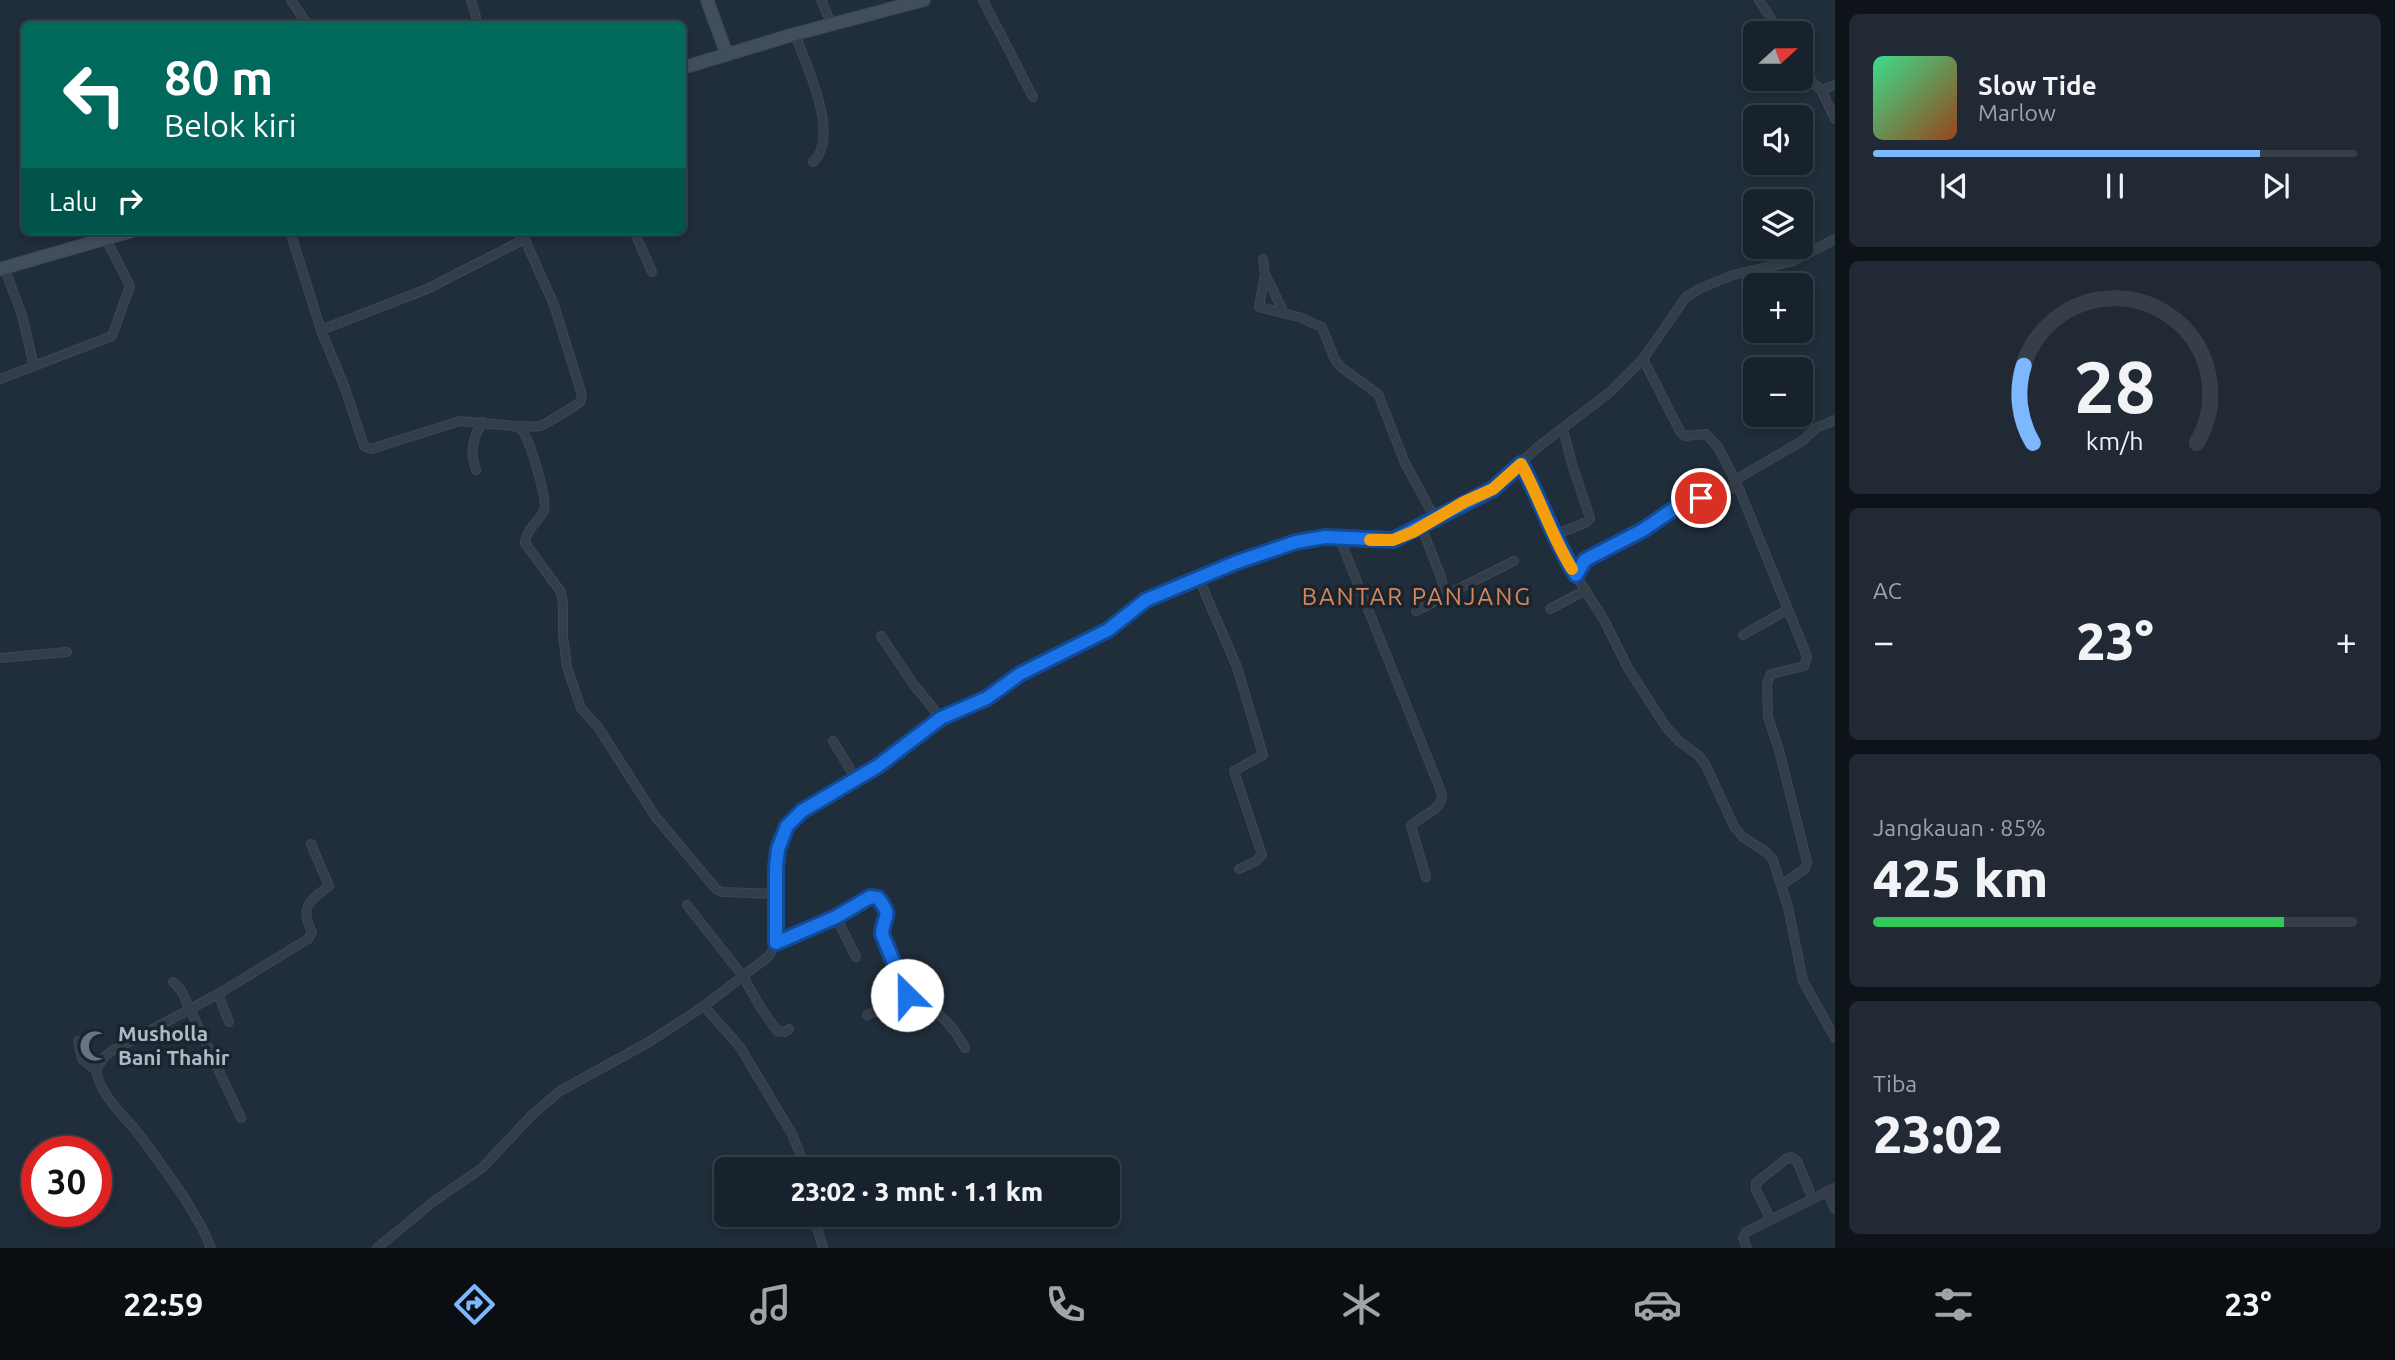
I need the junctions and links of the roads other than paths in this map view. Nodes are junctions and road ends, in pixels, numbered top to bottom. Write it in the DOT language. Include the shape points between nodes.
graph roads {
  1 [pos="291,0"];
  2 [pos="471,0"];
  3 [pos="707,0"];
  4 [pos="821,0"];
  5 [pos="924,0"];
  6 [pos="983,0"];
  7 [pos="1759,0"];
  8 [pos="305,21"];
  9 [pos="477,21"];
  10 [pos="1772,21"];
  11 [pos="832,25"];
  12 [pos="795,34"];
  13 [pos="727,55"];
  14 [pos="686,67"];
  15 [pos="1813,83"];
  16 [pos="1835,85"];
  17 [pos="1821,90"];
  18 [pos="1033,97"];
  19 [pos="1835,119"];
  20 [pos="813,162"];
  21 [pos="119,235"];
  22 [pos="291,235"];
  23 [pos="523,235"];
  24 [pos="636,235"];
  25 [pos="106,239"];
  26 [pos="1835,239"];
  27 [pos="1263,258"];
  28 [pos="2,268"];
  29 [pos="652,272"];
  30 [pos="1265,274"];
  31 [pos="1284,313"];
  32 [pos="321,330"];
  33 [pos="1643,359"];
  34 [pos="33,366"];
  35 [pos="0,379"];
  36 [pos="1835,420"];
  37 [pos="483,422"];
  38 [pos="514,426"];
  39 [pos="1563,429"];
  40 [pos="1521,464"];
  41 [pos="476,470"];
  42 [pos="1736,483"];
  43 [pos="1435,518"];
  44 [pos="1421,526"];
  45 [pos="1555,535"];
  46 [pos="1339,537"];
  47 [pos="1514,561"];
  48 [pos="1576,575"];
  49 [pos="1199,579"];
  50 [pos="1586,590"];
  51 [pos="1442,593"];
  52 [pos="1550,609"];
  53 [pos="1787,610"];
  54 [pos="1416,611"];
  55 [pos="1743,635"];
  56 [pos="881,636"];
  57 [pos="67,652"];
  58 [pos="0,658"];
  59 [pos="941,718"];
  60 [pos="833,741"];
  61 [pos="856,779"];
  62 [pos="311,844"];
  63 [pos="1239,869"];
  64 [pos="1426,877"];
  65 [pos="1781,885"];
  66 [pos="776,894"];
  67 [pos="687,905"];
  68 [pos="836,917"];
  69 [pos="776,943"];
  70 [pos="856,957"];
  71 [pos="742,975"];
  72 [pos="173,982"];
  73 [pos="218,994"];
  74 [pos="906,998"];
  75 [pos="704,1006"];
  76 [pos="190,1009"];
  77 [pos="867,1015"];
  78 [pos="229,1022"];
  79 [pos="789,1029"];
  80 [pos="1835,1038"];
  81 [pos="78,1041"];
  82 [pos="965,1048"];
  83 [pos="96,1070"];
  84 [pos="241,1118"];
  85 [pos="801,1157"];
  86 [pos="1831,1189"];
  87 [pos="1812,1197"];
  88 [pos="1835,1209"];
  89 [pos="1770,1219"];
  90 [pos="817,1227"];
  91 [pos="211,1248"];
  92 [pos="377,1248"];
  93 [pos="823,1248"];
  94 [pos="1746,1248"];
  1 -- 8 [label="street"];
  2 -- 9 [label="street"];
  3 -- 13 [label="street"];
  4 -- 11 [label="street"];
  5 -- 11 [label="street"];
  6 -- 18 [label="street"];
  7 -- 10 [label="street"];
  11 -- 12 [label="street"];
  12 -- 13 [label="street"];
  12 -- 20 [label="street" via="823,124 823,151"];
  13 -- 14 [label="street"];
  15 -- 17 [label="street"];
  16 -- 17 [label="street"];
  17 -- 19 [label="street"];
  21 -- 25 [label="street"];
  22 -- 32 [label="street"];
  23 -- 32 [label="street" via="427,289"];
  23 -- 38 [label="street" via="554,305 582,395 580,402 542,426"];
  24 -- 29 [label="street"];
  25 -- 28 [label="street"];
  25 -- 34 [label="street" via="130,286 112,336"];
  26 -- 33 [label="street" via="1793,261 1733,275 1686,297"];
  27 -- 30 [label="street"];
  28 -- 34 [label="street" via="22,315"];
  30 -- 31 [label="street"];
  30 -- 31 [label="street" via="1259,307"];
  31 -- 43 [label="street" via="1322,327 1335,360 1378,394 1405,463"];
  32 -- 37 [label="street" via="367,448 460,421"];
  33 -- 39 [label="street"];
  33 -- 42 [label="street" via="1681,433 1708,435"];
  34 -- 35 [label="street"];
  36 -- 42 [label="street"];
  37 -- 38 [label="street"];
  37 -- 41 [label="street" via="472,444"];
  38 -- 66 [label="street" via="524,433 545,499 544,510 525,543 561,592 567,667 581,708 655,816 716,889"];
  39 -- 40 [label="street"];
  39 -- 45 [label="street" via="1590,518"];
  40 -- 43 [label="street" via="1493,489"];
  40 -- 45 [label="street"];
  42 -- 48 [label="street" via="1717,495 1684,502 1585,560"];
  42 -- 53 [label="street"];
  43 -- 44 [label="street"];
  44 -- 46 [label="street" via="1385,541"];
  44 -- 51 [label="street" via="1441,577"];
  45 -- 48 [label="street"];
  46 -- 49 [label="street" via="1296,542"];
  46 -- 64 [label="street" via="1442,794 1437,807 1411,826"];
  47 -- 51 [label="street"];
  48 -- 50 [label="street"];
  49 -- 59 [label="street" via="1146,600 1108,630 1020,674 987,698"];
  49 -- 63 [label="street" via="1237,667 1263,755 1234,771 1262,855"];
  50 -- 52 [label="street"];
  50 -- 65 [label="street" via="1656,715 1698,755 1735,828 1773,860"];
  51 -- 54 [label="street" via="1433,604"];
  53 -- 55 [label="street"];
  53 -- 65 [label="street" via="1806,662 1771,674 1768,717 1807,862 1805,869"];
  56 -- 59 [label="street"];
  57 -- 58 [label="street"];
  59 -- 61 [label="street"];
  60 -- 61 [label="street"];
  61 -- 66 [label="street" via="802,811 787,826 778,849"];
  62 -- 73 [label="street" via="329,886 307,904 306,920 312,932 308,939"];
  65 -- 80 [label="street" via="1803,981"];
  66 -- 69 [label="street"];
  67 -- 71 [label="street"];
  68 -- 69 [label="street"];
  68 -- 70 [label="street"];
  68 -- 74 [label="street" via="870,897 878,898 888,918 882,934"];
  69 -- 71 [label="street" via="769,956"];
  71 -- 75 [label="street"];
  71 -- 79 [label="street" via="777,1031"];
  72 -- 76 [label="street"];
  73 -- 76 [label="street"];
  73 -- 78 [label="street"];
  74 -- 77 [label="street"];
  74 -- 82 [label="street" via="923,1003 950,1024"];
  75 -- 85 [label="street" via="740,1047"];
  75 -- 92 [label="street" via="560,1091 482,1168"];
  76 -- 83 [label="street" via="112,1051"];
  76 -- 84 [label="street"];
  81 -- 83 [label="street" via="82,1059"];
  83 -- 91 [label="street" via="112,1101 205,1232"];
  86 -- 87 [label="street"];
  86 -- 88 [label="street"];
  87 -- 89 [label="street"];
  87 -- 89 [label="street" via="1791,1157 1756,1183"];
  89 -- 94 [label="street" via="1746,1232"];
  90 -- 93 [label="street"];
}
